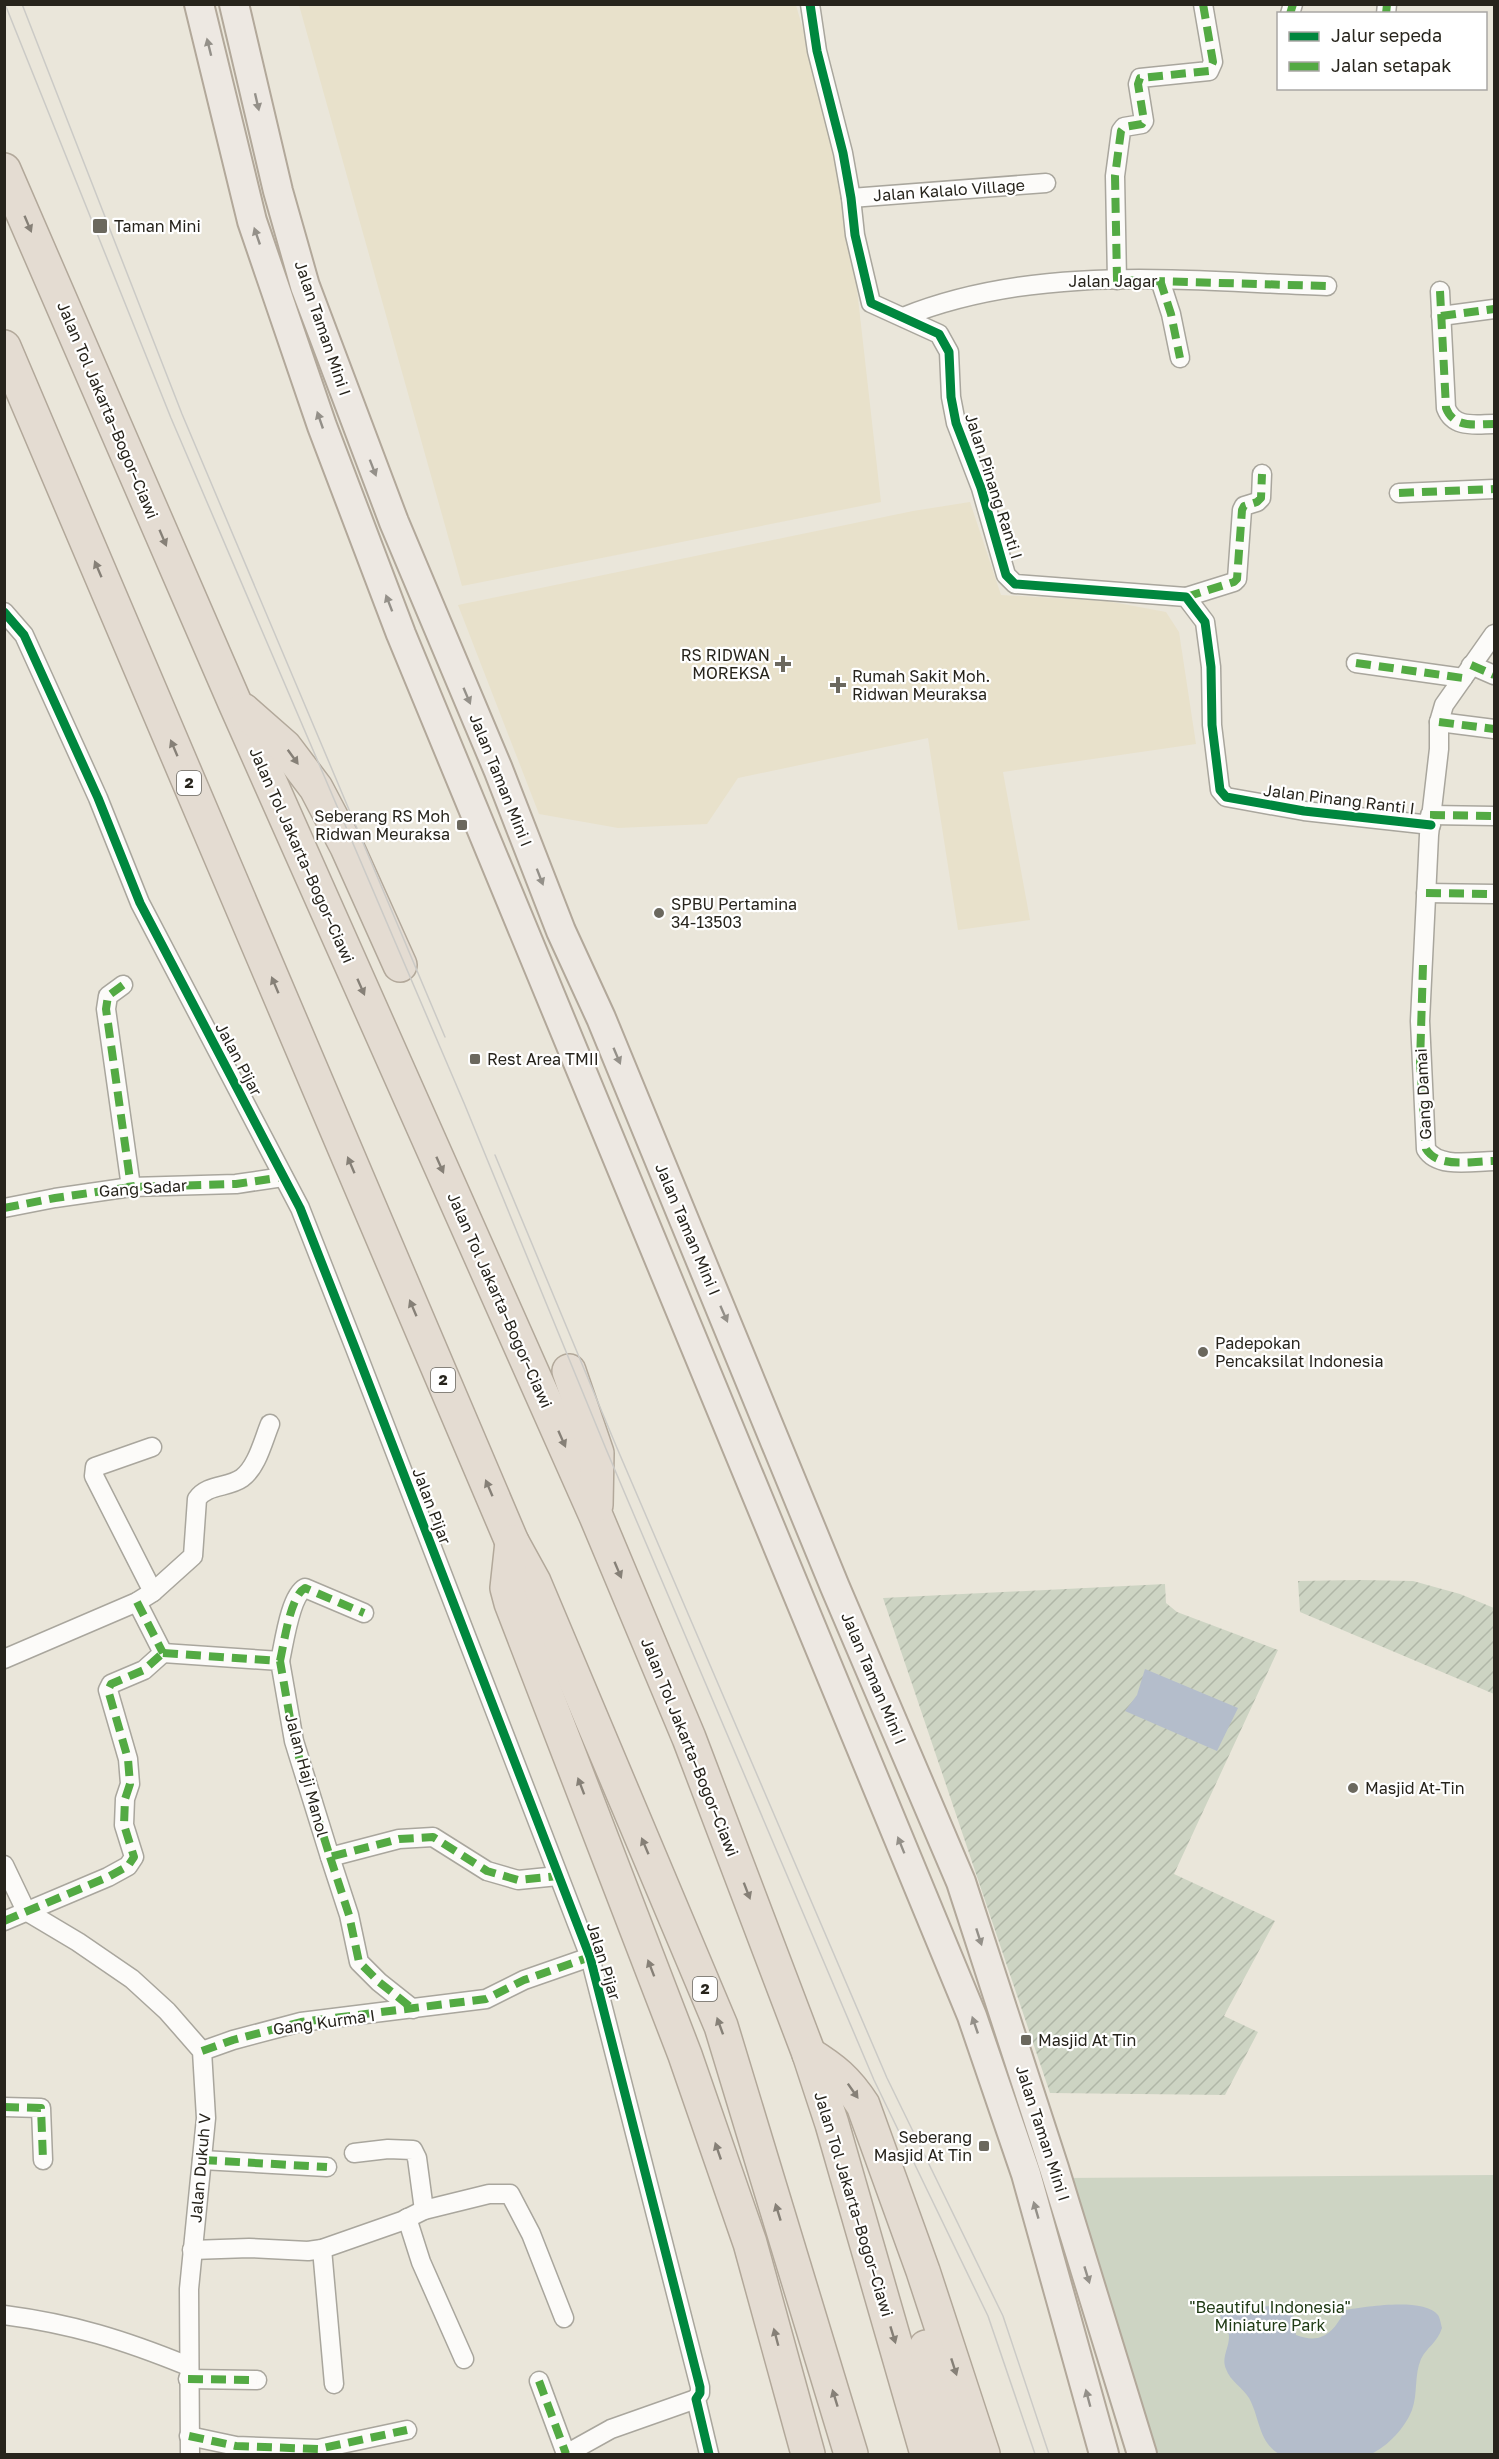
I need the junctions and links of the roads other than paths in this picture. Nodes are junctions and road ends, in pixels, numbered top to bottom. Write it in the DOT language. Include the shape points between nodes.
graph roads {
  1 [pos="199,4"];
  2 [pos="234,4"];
  3 [pos="810,4"];
  4 [pos="1203,4"];
  5 [pos="4,170"];
  6 [pos="1046,183"];
  7 [pos="851,198"];
  8 [pos="1117,280"];
  9 [pos="1160,280"];
  10 [pos="1327,286"];
  11 [pos="1440,291"];
  12 [pos="1494,309"];
  13 [pos="903,316"];
  14 [pos="1441,316"];
  15 [pos="4,347"];
  16 [pos="1180,358"];
  17 [pos="1494,424"];
  18 [pos="1262,474"];
  19 [pos="1494,489"];
  20 [pos="1399,493"];
  21 [pos="1186,597"];
  22 [pos="4,612"];
  23 [pos="1494,634"];
  24 [pos="1356,663"];
  25 [pos="1467,672"];
  26 [pos="1494,675"];
  27 [pos="235,703"];
  28 [pos="1439,722"];
  29 [pos="1494,729"];
  30 [pos="1494,816"];
  31 [pos="1430,820"];
  32 [pos="1426,893"];
  33 [pos="1494,894"];
  34 [pos="400,965"];
  35 [pos="123,986"];
  36 [pos="1494,1161"];
  37 [pos="283,1177"];
  38 [pos="131,1186"];
  39 [pos="4,1208"];
  40 [pos="569,1371"];
  41 [pos="270,1424"];
  42 [pos="152,1447"];
  43 [pos="596,1516"];
  44 [pos="512,1542"];
  45 [pos="145,1597"];
  46 [pos="364,1613"];
  47 [pos="163,1653"];
  48 [pos="4,1659"];
  49 [pos="280,1661"];
  50 [pos="330,1857"];
  51 [pos="4,1865"];
  52 [pos="558,1876"];
  53 [pos="26,1911"];
  54 [pos="4,1921"];
  55 [pos="590,1957"];
  56 [pos="413,2009"];
  57 [pos="202,2051"];
  58 [pos="809,2054"];
  59 [pos="4,2107"];
  60 [pos="354,2153"];
  61 [pos="44,2160"];
  62 [pos="202,2160"];
  63 [pos="327,2167"];
  64 [pos="424,2210"];
  65 [pos="407,2218"];
  66 [pos="322,2249"];
  67 [pos="192,2250"];
  68 [pos="923,2271"];
  69 [pos="4,2315"];
  70 [pos="564,2318"];
  71 [pos="464,2359"];
  72 [pos="188,2373"];
  73 [pos="257,2380"];
  74 [pos="539,2381"];
  75 [pos="334,2384"];
  76 [pos="696,2399"];
  77 [pos="407,2430"];
  78 [pos="189,2445"];
  79 [pos="566,2454"];
  80 [pos="709,2454"];
  81 [pos="808,2454"];
  82 [pos="851,2454"];
  83 [pos="927,2454"];
  84 [pos="957,2454"];
  85 [pos="983,2454"];
  86 [pos="1104,2454"];
  87 [pos="1142,2454"];
  86 -- 1 [label="main road, Jalan Taman Mini I, one-way" via="1026,2174 972,2016 410,657 322,426 252,221"];
  2 -- 87 [label="main road, Jalan Taman Mini I, one-way" via="305,286 394,522 561,930 961,1882"];
  3 -- 7 [label="street, Jalan Pinang Ranti I"];
  4 -- 8 [label="street" via="1211,69 1140,78 1144,122 1121,131 1115,176"];
  5 -- 27 [label="highway, Jalan Tol Jakarta–Bogor–Ciawi, one-way"];
  6 -- 7 [label="street, Jalan Kalalo Village"];
  7 -- 13 [label="street, Jalan Pinang Ranti I" via="871,303"];
  8 -- 9 [label="street, Jalan Jagar"];
  8 -- 13 [label="street, Jalan Jagar" via="1054,281 978,292"];
  9 -- 10 [label="street, Jalan Jagar"];
  9 -- 16 [label="street"];
  11 -- 14 [label="street"];
  12 -- 14 [label="street"];
  13 -- 21 [label="street, Jalan Pinang Ranti I" via="939,334 949,352 951,397 957,423 1006,575 1015,584"];
  14 -- 17 [label="street" via="1446,408 1462,424"];
  44 -- 15 [label="highway, 2, one-way"];
  18 -- 21 [label="street" via="1262,498 1242,510 1237,579"];
  19 -- 20 [label="street"];
  21 -- 31 [label="street, Jalan Pinang Ranti I" via="1205,622 1213,736 1220,790 1226,797 1304,811"];
  22 -- 37 [label="street, Jalan Pijar" via="24,635 98,798 140,903"];
  23 -- 25 [label="street"];
  24 -- 25 [label="street"];
  25 -- 26 [label="street"];
  25 -- 28 [label="street" via="1444,705"];
  27 -- 34 [label="highway, one-way" via="285,747 315,788 347,847"];
  27 -- 43 [label="highway, Jalan Tol Jakarta–Bogor–Ciawi, one-way"];
  28 -- 29 [label="street"];
  28 -- 31 [label="street"];
  30 -- 31 [label="street"];
  31 -- 32 [label="street"];
  32 -- 33 [label="street"];
  32 -- 36 [label="street, Gang Damai" via="1420,1053 1425,1149 1440,1161"];
  35 -- 38 [label="street" via="108,996 106,1009"];
  37 -- 38 [label="street, Gang Sadar" via="236,1184"];
  37 -- 52 [label="street, Jalan Pijar" via="300,1208"];
  38 -- 39 [label="street, Gang Sadar"];
  40 -- 43 [label="highway" via="597,1453"];
  41 -- 45 [label="street" via="244,1477 201,1491 197,1498 193,1556"];
  42 -- 45 [label="street" via="93,1471"];
  43 -- 58 [label="highway, Jalan Tol Jakarta–Bogor–Ciawi, one-way" via="689,1738"];
  81 -- 44 [label="highway, one-way" via="750,2243 685,2055 511,1603 507,1588"];
  82 -- 44 [label="highway, 2, one-way" via="721,2026 534,1582"];
  45 -- 47 [label="street"];
  45 -- 48 [label="street"];
  46 -- 49 [label="street" via="302,1589 295,1599"];
  47 -- 49 [label="street"];
  47 -- 53 [label="street" via="144,1670 111,1684 108,1690 128,1759 130,1784 124,1816 134,1857 128,1866 108,1877"];
  49 -- 50 [label="street, Jalan Haji Manol" via="294,1741"];
  50 -- 52 [label="street, Jalan Haji Manol" via="399,1839 433,1837 487,1871 518,1880"];
  50 -- 56 [label="street" via="359,1962"];
  51 -- 53 [label="street"];
  52 -- 55 [label="street, Jalan Pijar"];
  53 -- 54 [label="street"];
  53 -- 57 [label="street" via="132,1979"];
  55 -- 56 [label="street, Gang Kurma I" via="524,1980 486,1999"];
  55 -- 76 [label="street, Jalan Pijar" via="700,2387"];
  56 -- 57 [label="street, Gang Kurma I" via="301,2022"];
  57 -- 62 [label="street, Jalan Dukuh V" via="206,2118"];
  58 -- 68 [label="highway, one-way" via="850,2085 862,2105"];
  58 -- 83 [label="highway, Jalan Tol Jakarta–Bogor–Ciawi, one-way"];
  59 -- 61 [label="street" via="41,2108"];
  60 -- 64 [label="street" via="413,2150"];
  62 -- 63 [label="street"];
  62 -- 67 [label="street, Jalan Dukuh V"];
  64 -- 65 [label="street"];
  64 -- 70 [label="street" via="489,2194 510,2194 531,2234"];
  65 -- 66 [label="street"];
  65 -- 71 [label="street" via="421,2262"];
  66 -- 67 [label="street"];
  66 -- 75 [label="street"];
  67 -- 72 [label="street, Jalan Dukuh V"];
  68 -- 84 [label="highway" via="921,2328"];
  68 -- 85 [label="highway, one-way"];
  69 -- 72 [label="street" via="52,2321 94,2332"];
  72 -- 73 [label="street"];
  72 -- 78 [label="street, Jalan Dukuh V"];
  74 -- 79 [label="street"];
  76 -- 79 [label="street" via="611,2429"];
  76 -- 80 [label="street, Jalan Pijar"];
  77 -- 78 [label="street" via="318,2449"];
}
